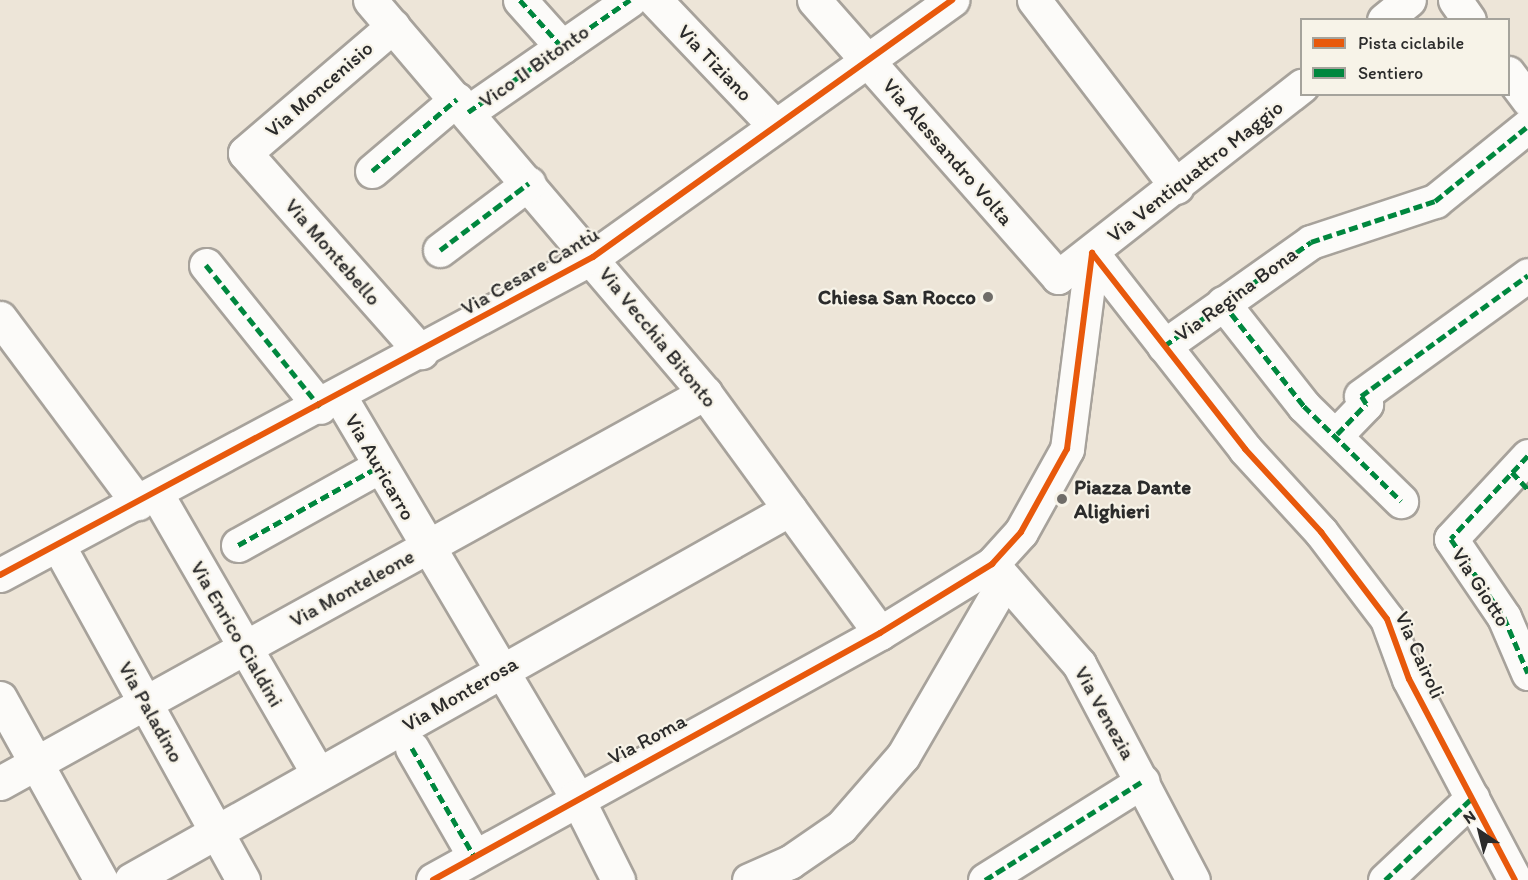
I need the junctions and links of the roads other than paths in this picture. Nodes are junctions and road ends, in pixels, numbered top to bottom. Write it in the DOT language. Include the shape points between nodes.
graph roads {
  1 [pos="370,0"];
  2 [pos="519,0"];
  3 [pos="630,0"];
  4 [pos="655,0"];
  5 [pos="814,0"];
  6 [pos="952,0"];
  7 [pos="1034,0"];
  8 [pos="1408,0"];
  9 [pos="1455,0"];
  10 [pos="1386,18"];
  11 [pos="1468,18"];
  12 [pos="393,26"];
  13 [pos="562,47"];
  14 [pos="866,59"];
  15 [pos="1510,75"];
  16 [pos="1300,88"];
  17 [pos="1528,100"];
  18 [pos="462,105"];
  19 [pos="775,126"];
  20 [pos="1528,126"];
  21 [pos="245,153"];
  22 [pos="372,171"];
  23 [pos="529,183"];
  24 [pos="1176,187"];
  25 [pos="440,250"];
  26 [pos="1092,253"];
  27 [pos="593,257"];
  28 [pos="206,265"];
  29 [pos="1528,276"];
  30 [pos="1058,277"];
  31 [pos="1224,303"];
  32 [pos="0,318"];
  33 [pos="1164,346"];
  34 [pos="421,352"];
  35 [pos="705,393"];
  36 [pos="330,402"];
  37 [pos="1337,434"];
  38 [pos="380,466"];
  39 [pos="1523,472"];
  40 [pos="147,498"];
  41 [pos="1401,501"];
  42 [pos="790,509"];
  43 [pos="58,545"];
  44 [pos="238,545"];
  45 [pos="427,546"];
  46 [pos="999,572"];
  47 [pos="0,576"];
  48 [pos="880,633"];
  49 [pos="244,647"];
  50 [pos="500,672"];
  51 [pos="1528,673"];
  52 [pos="0,698"];
  53 [pos="145,703"];
  54 [pos="412,748"];
  55 [pos="36,763"];
  56 [pos="318,774"];
  57 [pos="1143,781"];
  58 [pos="0,783"];
  59 [pos="576,796"];
  60 [pos="1472,798"];
  61 [pos="217,831"];
  62 [pos="474,856"];
  63 [pos="1183,877"];
  64 [pos="101,880"];
  65 [pos="131,880"];
  66 [pos="243,880"];
  67 [pos="433,880"];
  68 [pos="618,880"];
  69 [pos="749,880"];
  70 [pos="985,880"];
  71 [pos="1385,880"];
  72 [pos="1515,880"];
  1 -- 12 [label="street, Via Vecchia Bitonto"];
  2 -- 13 [label="street"];
  3 -- 13 [label="street, Vico II Bitonto"];
  4 -- 19 [label="street, Via Tiziano"];
  5 -- 14 [label="street, Via Alessandro Volta"];
  6 -- 14 [label="street, Via Cesare Cantù"];
  7 -- 24 [label="street"];
  8 -- 10 [label="street"];
  9 -- 11 [label="street"];
  12 -- 18 [label="street, Via Vecchia Bitonto"];
  12 -- 21 [label="street, Via Moncenisio"];
  13 -- 18 [label="street, Vico II Bitonto"];
  14 -- 19 [label="street, Via Cesare Cantù"];
  14 -- 30 [label="street, Via Alessandro Volta"];
  15 -- 17 [label="street"];
  16 -- 24 [label="street, Via Ventiquattro Maggio"];
  18 -- 22 [label="street, Vico II Bitonto"];
  18 -- 23 [label="street, Via Vecchia Bitonto"];
  19 -- 27 [label="street, Via Cesare Cantù"];
  20 -- 31 [label="street, Via Regina Bona" via="1435,201 1311,242"];
  21 -- 34 [label="street, Via Montebello"];
  23 -- 25 [label="street"];
  23 -- 27 [label="street, Via Vecchia Bitonto"];
  24 -- 26 [label="street, Via Ventiquattro Maggio"];
  26 -- 30 [label="street, Via Ventiquattro Maggio"];
  26 -- 33 [label="street"];
  26 -- 46 [label="street" via="1067,449"];
  27 -- 34 [label="street, Via Cesare Cantù"];
  27 -- 35 [label="street, Via Vecchia Bitonto"];
  28 -- 36 [label="street, Via Auricarro"];
  29 -- 37 [label="street" via="1361,396 1366,404"];
  31 -- 33 [label="street, Via Regina Bona"];
  31 -- 37 [label="street" via="1304,406"];
  32 -- 40 [label="street, Via Enrico Cialdini"];
  33 -- 60 [label="street, Via Cairoli" via="1215,412 1321,532 1387,619 1409,678"];
  34 -- 36 [label="street, Via Cesare Cantù"];
  35 -- 42 [label="street, Via Vecchia Bitonto"];
  35 -- 45 [label="street, Via Monteleone"];
  36 -- 38 [label="street, Via Auricarro"];
  36 -- 40 [label="street, Via Cesare Cantù"];
  37 -- 41 [label="street" via="1338,442"];
  38 -- 44 [label="street"];
  38 -- 45 [label="street, Via Auricarro"];
  39 -- 51 [label="street, Via Giotto" via="1451,539 1504,617"];
  40 -- 43 [label="street, Via Cesare Cantù"];
  40 -- 49 [label="street, Via Enrico Cialdini"];
  42 -- 48 [label="street, Via Vecchia Bitonto"];
  42 -- 50 [label="street, Via Monterosa"];
  43 -- 47 [label="street, Via Cesare Cantù"];
  43 -- 53 [label="street, Via Paladino"];
  45 -- 49 [label="street, Via Monteleone"];
  45 -- 50 [label="street, Via Auricarro"];
  46 -- 48 [label="street"];
  46 -- 57 [label="street, Via Venezia" via="1041,613 1079,664"];
  46 -- 69 [label="street" via="903,756 841,827 790,862"];
  48 -- 59 [label="street, Via Roma"];
  49 -- 53 [label="street, Via Monteleone"];
  49 -- 56 [label="street, Via Enrico Cialdini"];
  50 -- 56 [label="street, Via Monterosa"];
  50 -- 59 [label="street, Via Auricarro"];
  52 -- 55 [label="street"];
  53 -- 55 [label="street, Via Monteleone"];
  53 -- 61 [label="street, Via Paladino"];
  54 -- 62 [label="street"];
  55 -- 58 [label="street, Via Monteleone"];
  55 -- 64 [label="street"];
  56 -- 61 [label="street, Via Monterosa"];
  57 -- 63 [label="street, Via Venezia"];
  57 -- 70 [label="street"];
  59 -- 62 [label="street, Via Roma"];
  59 -- 68 [label="street, Via Auricarro"];
  60 -- 71 [label="street"];
  60 -- 72 [label="street, Via Cairoli"];
  61 -- 65 [label="street, Via Monterosa"];
  61 -- 66 [label="street, Via Paladino"];
  62 -- 67 [label="street, Via Roma"];
}
